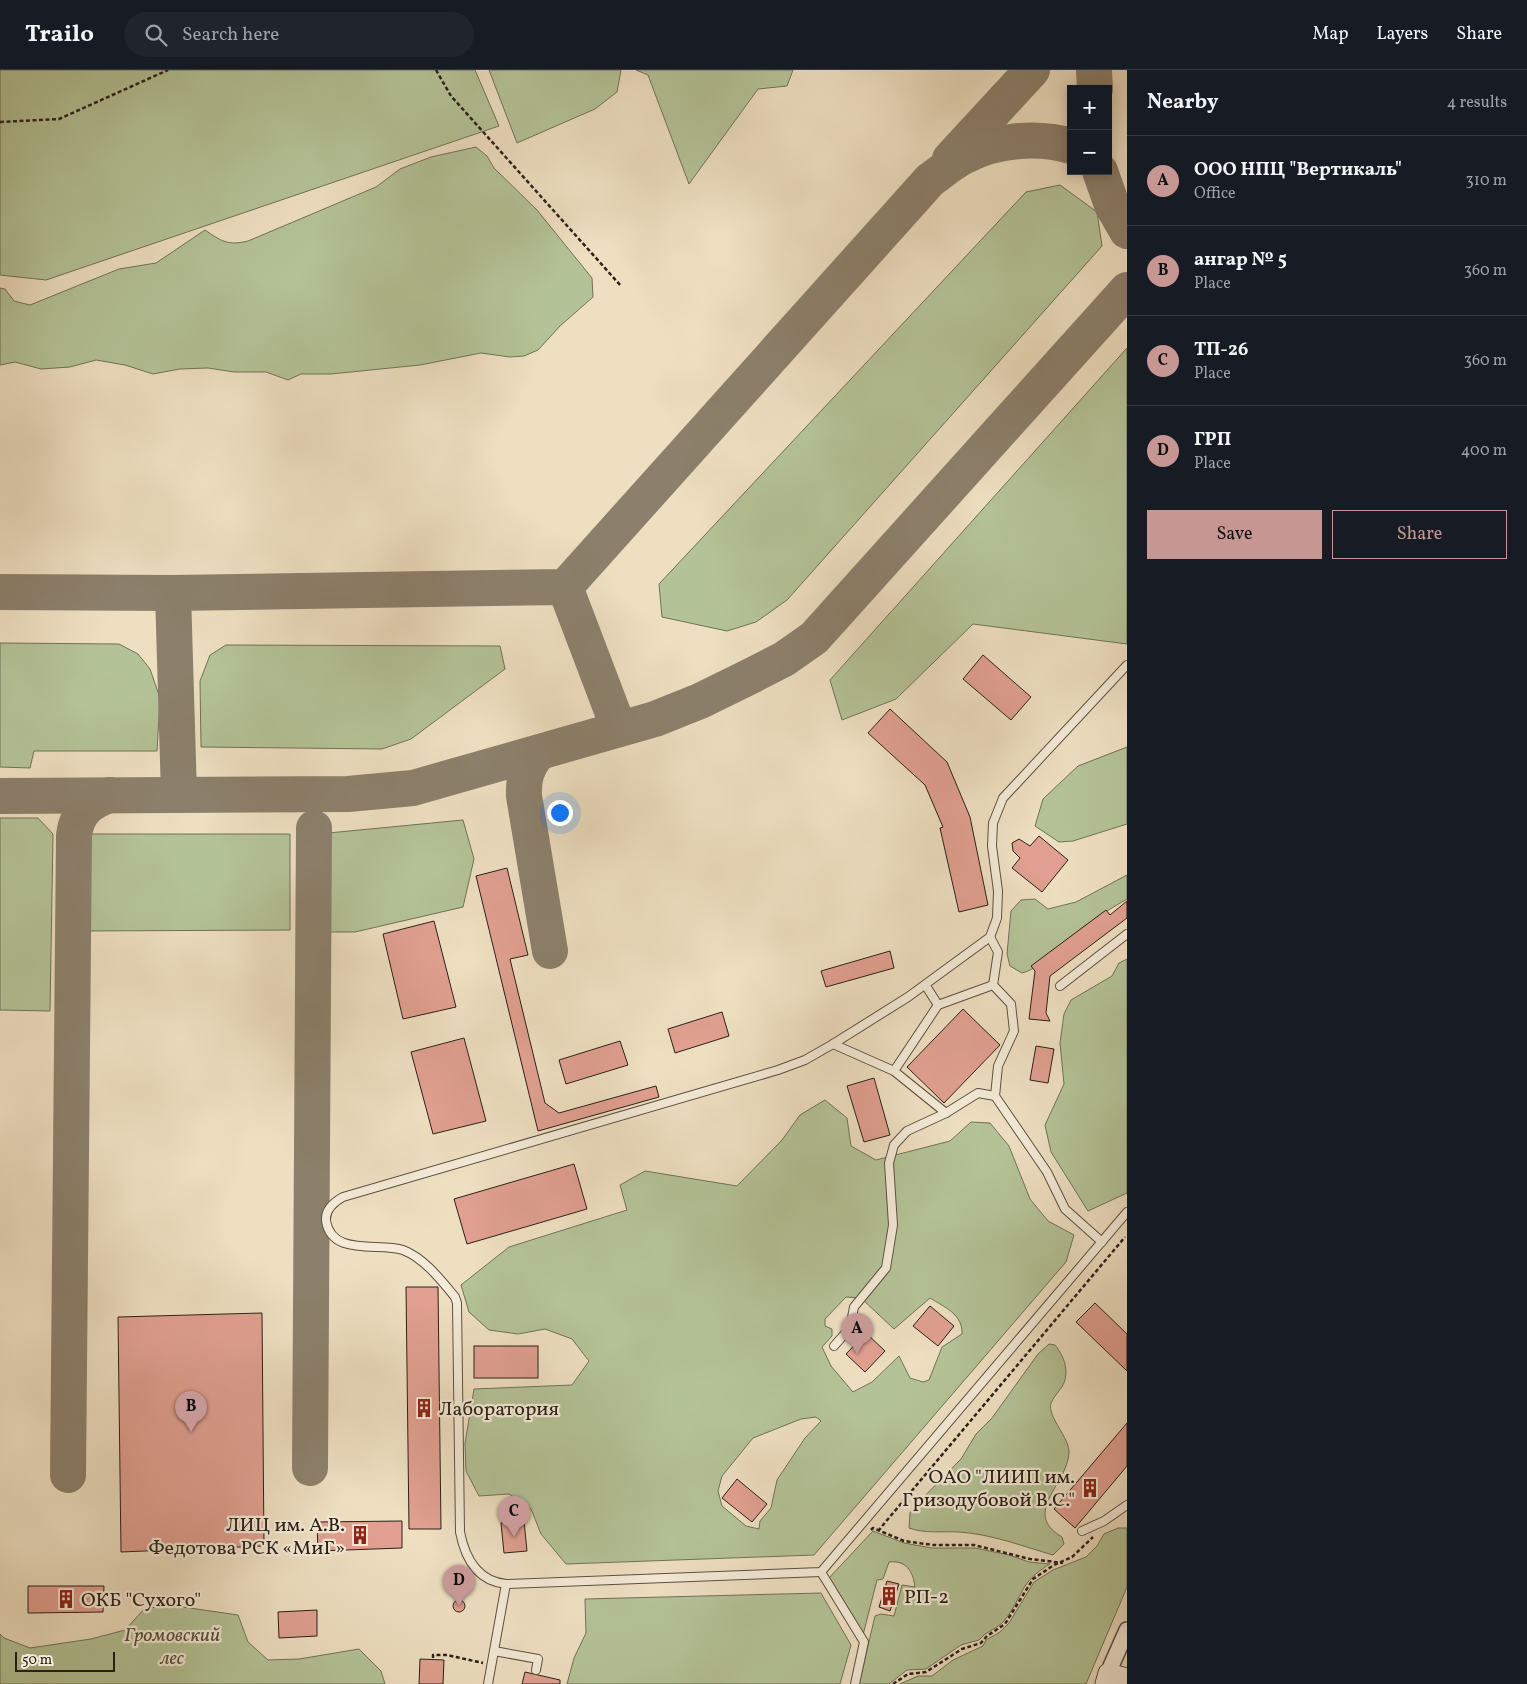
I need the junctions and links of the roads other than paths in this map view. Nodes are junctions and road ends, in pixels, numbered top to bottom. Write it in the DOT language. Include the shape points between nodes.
graph roads {
  1 [pos="1127,666"];
  2 [pos="1127,934"];
  3 [pos="990,937"];
  4 [pos="993,985"];
  5 [pos="926,986"];
  6 [pos="1060,986"];
  7 [pos="938,1005"];
  8 [pos="833,1044"];
  9 [pos="894,1071"];
  10 [pos="995,1096"];
  11 [pos="946,1113"];
  12 [pos="1127,1212"];
  13 [pos="1102,1242"];
  14 [pos="834,1346"];
  15 [pos="1127,1504"];
  16 [pos="1082,1531"];
  17 [pos="822,1572"];
  18 [pos="506,1584"];
  19 [pos="1127,1630"];
  20 [pos="494,1651"];
  21 [pos="536,1670"];
  22 [pos="1127,1678"];
  23 [pos="1107,1679"];
  24 [pos="488,1684"];
  25 [pos="856,1684"];
  1 -- 3 [label="lane" via="1002,798 993,823 992,846 998,891 997,918"];
  2 -- 6 [label="lane"];
  3 -- 4 [label="lane" via="998,952"];
  3 -- 5 [label="lane"];
  4 -- 7 [label="lane"];
  4 -- 10 [label="lane" via="1011,1004 1014,1031 998,1066"];
  5 -- 7 [label="lane"];
  5 -- 8 [label="lane"];
  7 -- 9 [label="lane"];
  8 -- 9 [label="lane"];
  8 -- 18 [label="lane" via="778,1070 343,1197 329,1208 326,1218 333,1237 366,1247 402,1250 420,1260 457,1303 460,1532 464,1552 479,1573"];
  9 -- 11 [label="lane"];
  10 -- 11 [label="lane" via="978,1093"];
  10 -- 13 [label="lane" via="1047,1172 1065,1209"];
  11 -- 14 [label="lane" via="906,1131 894,1145 889,1163 893,1224 886,1268 856,1303 850,1328"];
  12 -- 13 [label="lane"];
  13 -- 17 [label="lane"];
  15 -- 16 [label="lane" via="1104,1521"];
  17 -- 18 [label="lane"];
  17 -- 25 [label="lane" via="864,1642"];
  18 -- 20 [label="lane"];
  19 -- 23 [label="street"];
  20 -- 21 [label="lane" via="538,1659"];
  20 -- 24 [label="lane"];
  22 -- 23 [label="street"];
}
